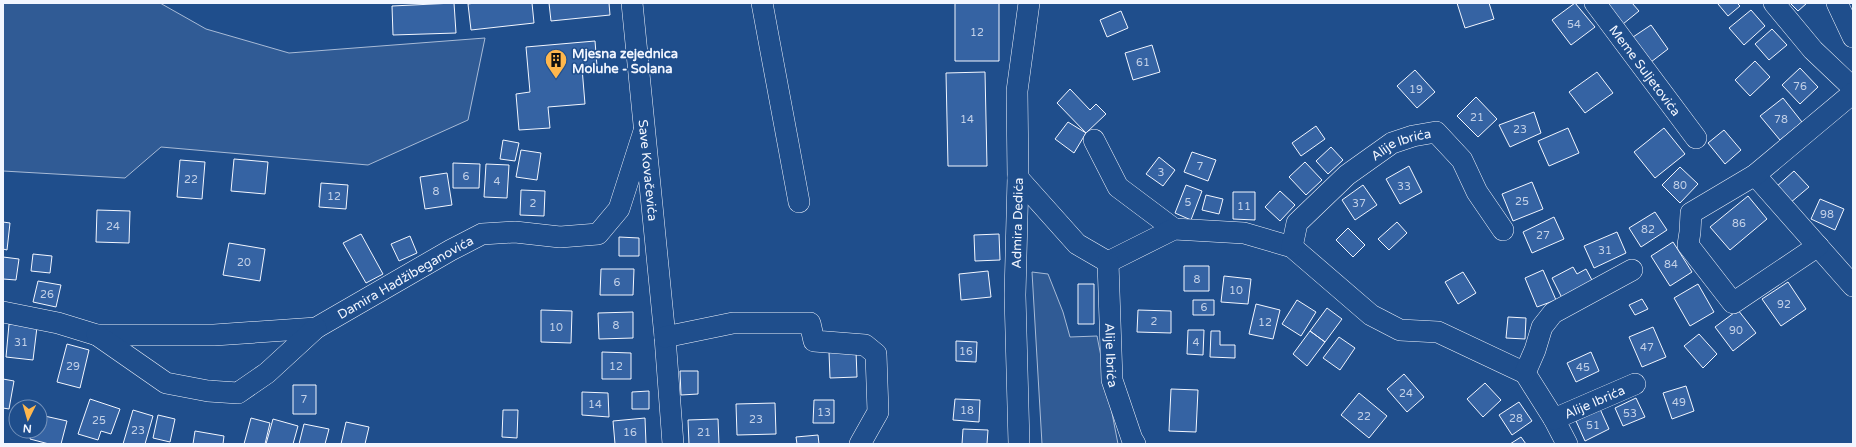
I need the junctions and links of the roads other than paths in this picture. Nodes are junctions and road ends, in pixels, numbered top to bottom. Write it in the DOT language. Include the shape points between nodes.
graph roads {
  1 [pos="632,3"];
  2 [pos="762,3"];
  3 [pos="1029,3"];
  4 [pos="1595,3"];
  5 [pos="1774,3"];
  6 [pos="1837,3"];
  7 [pos="1853,37"];
  8 [pos="1853,88"];
  9 [pos="1853,93"];
  10 [pos="644,130"];
  11 [pos="1696,138"];
  12 [pos="1094,140"];
  13 [pos="1755,175"];
  14 [pos="1018,178"];
  15 [pos="799,202"];
  16 [pos="1174,230"];
  17 [pos="1503,230"];
  18 [pos="1818,246"];
  19 [pos="1292,247"];
  20 [pos="1108,262"];
  21 [pos="1632,270"];
  22 [pos="1853,286"];
  23 [pos="3,312"];
  24 [pos="316,328"];
  25 [pos="97,334"];
  26 [pos="665,337"];
  27 [pos="1525,373"];
  28 [pos="1635,384"];
  29 [pos="1554,419"];
  30 [pos="672,444"];
  31 [pos="860,444"];
  32 [pos="1019,444"];
  33 [pos="1135,444"];
  34 [pos="1567,444"];
  1 -- 10 [label="street, Save Kovačevića"];
  2 -- 15 [label="street"];
  3 -- 14 [label="street, Admira Dedića" via="1017,91"];
  4 -- 11 [label="street, Meme Suljetovića"];
  5 -- 8 [label="street" via="1813,50"];
  6 -- 7 [label="street"];
  9 -- 13 [label="street"];
  10 -- 24 [label="street, Damira Hadžibeganovića" via="619,209 598,234 560,237 515,232 482,234"];
  10 -- 26 [label="street, Save Kovačevića"];
  12 -- 16 [label="street" via="1118,187"];
  13 -- 18 [label="street"];
  13 -- 18 [label="street" via="1691,213 1688,245 1733,304"];
  14 -- 20 [label="street" via="1076,244"];
  14 -- 32 [label="street, Admira Dedića" via="1015,295"];
  16 -- 19 [label="street" via="1244,234"];
  16 -- 20 [label="street"];
  17 -- 19 [label="street, Alije Ibrića" via="1477,192 1462,160 1436,132 1392,143 1347,176 1297,222"];
  18 -- 22 [label="street"];
  19 -- 27 [label="street" via="1371,315 1400,330 1438,332"];
  20 -- 33 [label="street, Alije Ibrića" via="1112,380"];
  21 -- 27 [label="street" via="1554,313 1542,326"];
  23 -- 25 [label="street, Damira Hadžibeganovića"];
  24 -- 25 [label="street, Damira Hadžibeganovića" via="214,335"];
  24 -- 25 [label="street, Damira Hadžibeganovića" via="267,373 238,393 208,391 166,383"];
  26 -- 30 [label="street, Save Kovačevića"];
  26 -- 31 [label="street" via="733,323 810,323 814,341 865,345 876,354 878,412"];
  27 -- 29 [label="street, Alije Ibrića"];
  28 -- 29 [label="street, Alije Ibrića"];
  29 -- 34 [label="street, Alije Ibrića"];
}
